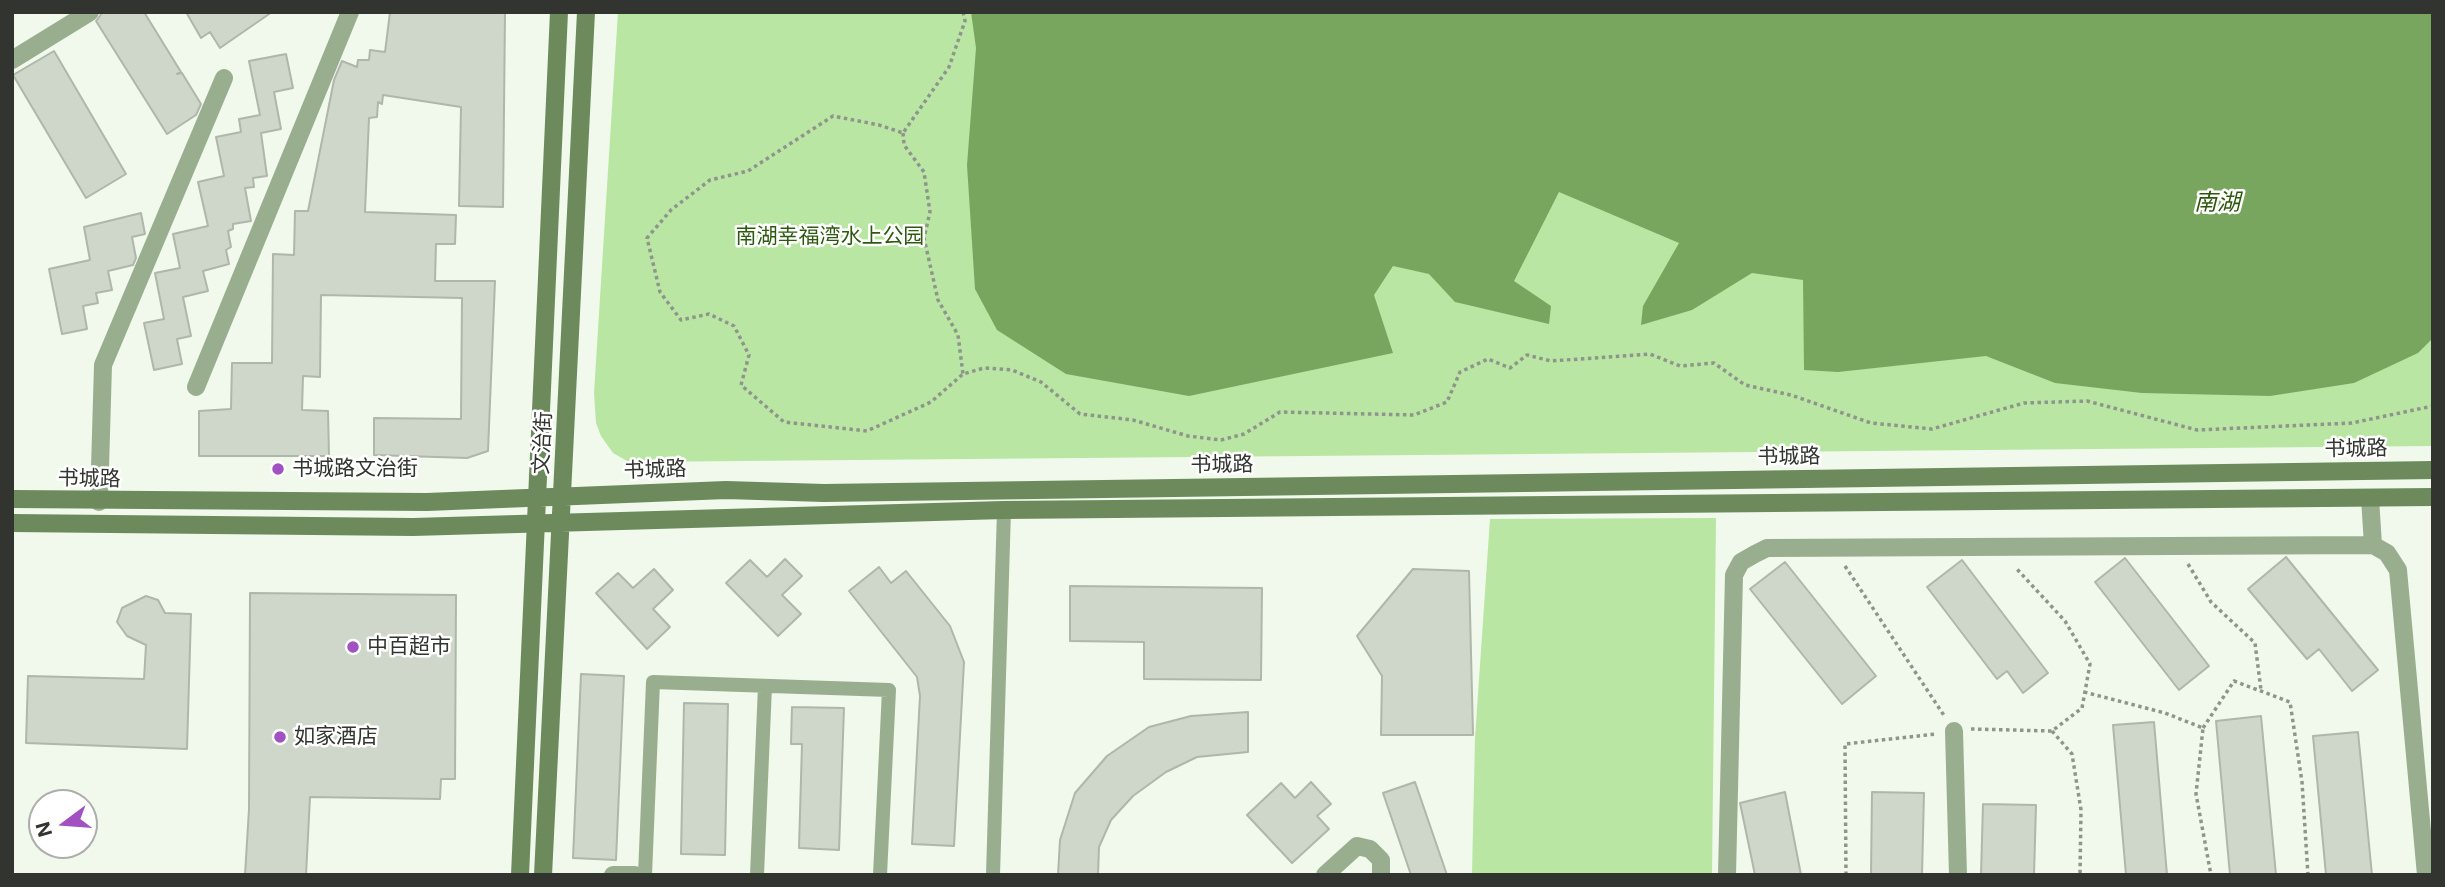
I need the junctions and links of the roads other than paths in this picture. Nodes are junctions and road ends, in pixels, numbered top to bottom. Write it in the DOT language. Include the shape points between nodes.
graph roads {
  1 [pos="90,12"];
  2 [pos="350,12"];
  3 [pos="559,12"];
  4 [pos="586,12"];
  5 [pos="12,60"];
  6 [pos="224,78"];
  7 [pos="196,387"];
  8 [pos="2433,470"];
  9 [pos="563,496"];
  10 [pos="2433,497"];
  11 [pos="538,498"];
  12 [pos="2370,498"];
  13 [pos="12,499"];
  14 [pos="99,502"];
  15 [pos="1004,510"];
  16 [pos="12,523"];
  17 [pos="562,523"];
  18 [pos="537,524"];
  19 [pos="2373,545"];
  20 [pos="765,686"];
  21 [pos="1954,731"];
  22 [pos="520,875"];
  23 [pos="543,875"];
  24 [pos="613,875"];
  25 [pos="635,875"];
  26 [pos="645,875"];
  27 [pos="757,875"];
  28 [pos="880,875"];
  29 [pos="993,875"];
  30 [pos="1325,875"];
  31 [pos="1381,875"];
  32 [pos="1727,875"];
  33 [pos="1958,875"];
  34 [pos="2426,875"];
  1 -- 5 [label="street"];
  2 -- 7 [label="street"];
  3 -- 11 [label="main road, 文治街"];
  4 -- 9 [label="main road, 文治街"];
  6 -- 14 [label="street" via="103,365"];
  8 -- 9 [label="main road, 书城路" via="824,493 726,490"];
  9 -- 11 [label="main road, 书城路"];
  9 -- 17 [label="main road, 文治街"];
  10 -- 12 [label="main road, 书城路"];
  11 -- 14 [label="main road, 书城路"];
  11 -- 18 [label="main road, 文治街"];
  12 -- 15 [label="main road, 书城路"];
  12 -- 19 [label="street"];
  13 -- 14 [label="main road, 书城路"];
  15 -- 17 [label="main road, 书城路"];
  15 -- 29 [label="street"];
  16 -- 18 [label="main road, 书城路"];
  17 -- 18 [label="main road, 书城路"];
  17 -- 23 [label="main road, 文治街"];
  18 -- 22 [label="main road, 文治街"];
  19 -- 32 [label="street" via="1768,548 1741,562 1734,575"];
  19 -- 34 [label="street" via="2387,552 2398,570"];
  20 -- 26 [label="street" via="653,682"];
  20 -- 27 [label="street"];
  20 -- 28 [label="street" via="889,690"];
  21 -- 33 [label="street"];
  24 -- 25 [label="street"];
  30 -- 31 [label="street" via="1357,846 1370,849 1381,860"];
}
